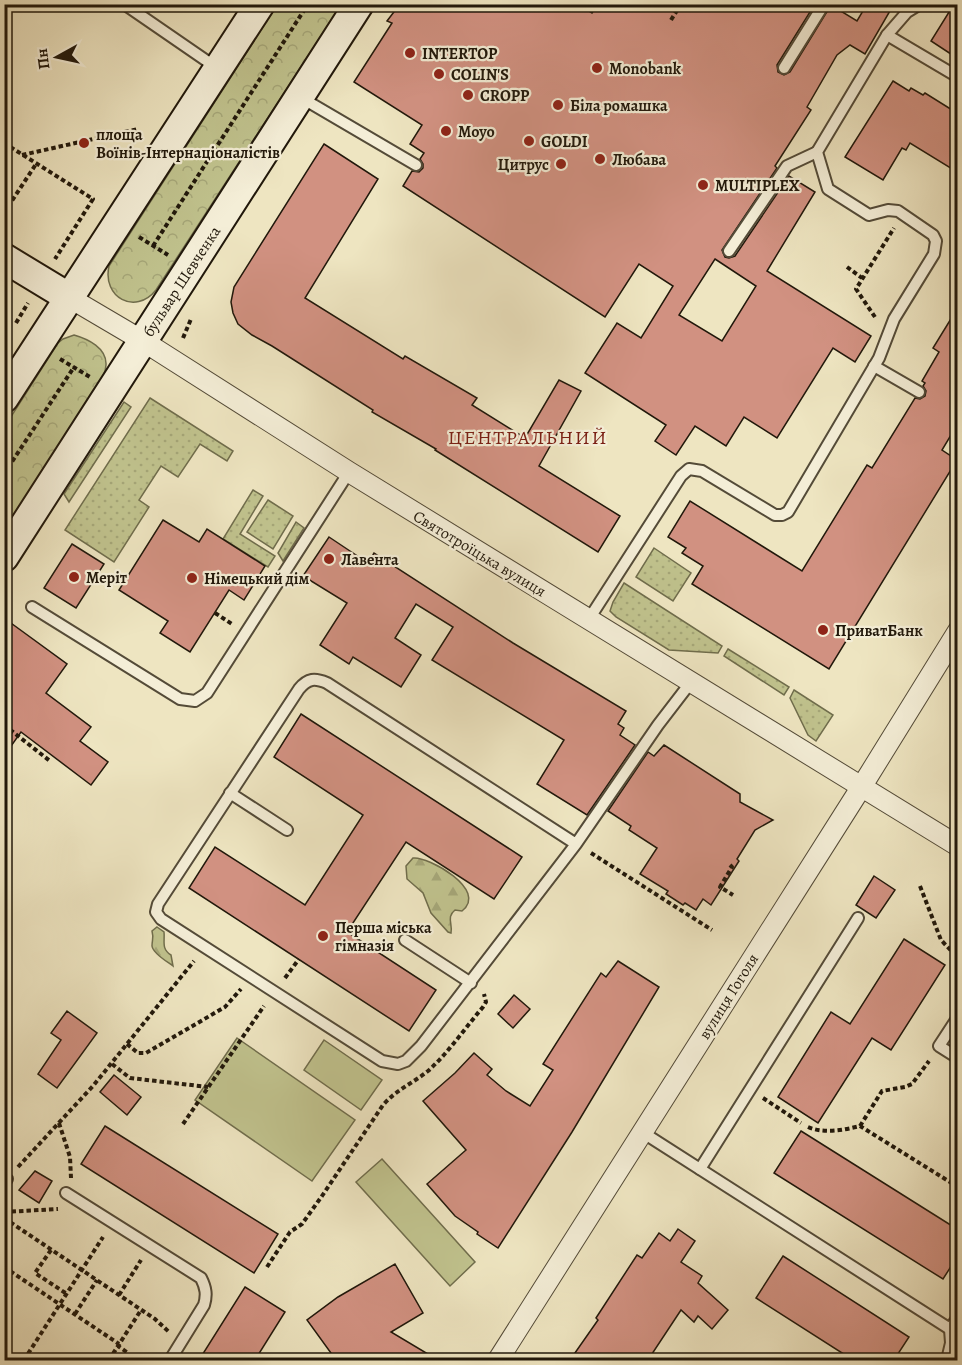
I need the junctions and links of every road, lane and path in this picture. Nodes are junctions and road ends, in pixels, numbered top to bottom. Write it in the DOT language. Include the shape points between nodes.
graph roads {
  1 [pos="124,4"];
  2 [pos="260,4"];
  3 [pos="308,4"];
  4 [pos="359,4"];
  5 [pos="681,4"];
  6 [pos="824,4"];
  7 [pos="920,4"];
  8 [pos="671,20"];
  9 [pos="887,35"];
  10 [pos="218,68"];
  11 [pos="784,68"];
  12 [pos="957,77"];
  13 [pos="300,97"];
  14 [pos="138,129"];
  15 [pos="4,143"];
  16 [pos="817,152"];
  17 [pos="22,155"];
  18 [pos="36,164"];
  19 [pos="416,165"];
  20 [pos="4,213"];
  21 [pos="903,214"];
  22 [pos="153,246"];
  23 [pos="729,251"];
  24 [pos="4,258"];
  25 [pos="52,262"];
  26 [pos="847,267"];
  27 [pos="862,278"];
  28 [pos="70,298"];
  29 [pos="30,299"];
  30 [pos="195,310"];
  31 [pos="16,323"];
  32 [pos="889,329"];
  33 [pos="183,338"];
  34 [pos="142,341"];
  35 [pos="874,366"];
  36 [pos="98,382"];
  37 [pos="919,392"];
  38 [pos="4,398"];
  39 [pos="349,472"];
  40 [pos="4,474"];
  41 [pos="4,557"];
  42 [pos="32,606"];
  43 [pos="589,619"];
  44 [pos="957,631"];
  45 [pos="691,682"];
  46 [pos="4,725"];
  47 [pos="50,761"];
  48 [pos="862,786"];
  49 [pos="230,793"];
  50 [pos="288,830"];
  51 [pos="576,844"];
  52 [pos="957,846"];
  53 [pos="730,865"];
  54 [pos="920,886"];
  55 [pos="733,895"];
  56 [pos="858,918"];
  57 [pos="712,930"];
  58 [pos="405,940"];
  59 [pos="957,958"];
  60 [pos="182,976"];
  61 [pos="250,976"];
  62 [pos="471,983"];
  63 [pos="274,992"];
  64 [pos="957,1017"];
  65 [pos="127,1044"];
  66 [pos="939,1046"];
  67 [pos="957,1058"];
  68 [pos="112,1064"];
  69 [pos="208,1087"];
  70 [pos="750,1090"];
  71 [pos="801,1123"];
  72 [pos="59,1124"];
  73 [pos="183,1124"];
  74 [pos="808,1126"];
  75 [pos="860,1126"];
  76 [pos="642,1132"];
  77 [pos="700,1169"];
  78 [pos="6,1181"];
  79 [pos="957,1187"];
  80 [pos="66,1193"];
  81 [pos="4,1212"];
  82 [pos="4,1218"];
  83 [pos="113,1222"];
  84 [pos="150,1245"];
  85 [pos="51,1250"];
  86 [pos="4,1267"];
  87 [pos="267,1267"];
  88 [pos="82,1270"];
  89 [pos="97,1280"];
  90 [pos="67,1294"];
  91 [pos="119,1295"];
  92 [pos="60,1305"];
  93 [pos="141,1310"];
  94 [pos="75,1314"];
  95 [pos="957,1317"];
  96 [pos="950,1329"];
  97 [pos="182,1340"];
  98 [pos="119,1345"];
  99 [pos="114,1353"];
  100 [pos="24,1360"];
  101 [pos="109,1360"];
  102 [pos="170,1360"];
  103 [pos="498,1360"];
  104 [pos="947,1360"];
  1 -- 10 [label="lane"];
  2 -- 10 [label="main road"];
  3 -- 22 [label="path"];
  4 -- 13 [label="main road, бульвар Шевченка"];
  5 -- 8 [label="path"];
  6 -- 11 [label="lane"];
  7 -- 9 [label="lane" via="907,12"];
  9 -- 12 [label="lane"];
  9 -- 16 [label="lane"];
  10 -- 28 [label="main road"];
  13 -- 19 [label="lane"];
  13 -- 34 [label="main road, бульвар Шевченка"];
  14 -- 17 [label="path"];
  15 -- 17 [label="path"];
  16 -- 21 [label="lane" via="828,189 869,215 893,210"];
  16 -- 23 [label="lane" via="787,166"];
  17 -- 18 [label="path"];
  18 -- 20 [label="path"];
  18 -- 25 [label="path" via="93,199"];
  21 -- 27 [label="path"];
  21 -- 32 [label="lane" via="933,235 936,248"];
  24 -- 28 [label="main road, Святотроїцька вулиця"];
  26 -- 27 [label="path"];
  27 -- 32 [label="path" via="856,286 857,293"];
  28 -- 34 [label="street, Святотроїцька вулиця"];
  28 -- 38 [label="main road"];
  29 -- 31 [label="path"];
  30 -- 33 [label="path"];
  32 -- 35 [label="lane"];
  34 -- 39 [label="street, Святотроїцька вулиця"];
  34 -- 41 [label="main road, бульвар Шевченка"];
  35 -- 37 [label="lane"];
  35 -- 43 [label="lane" via="788,512 775,515 702,471 685,472"];
  36 -- 40 [label="path" via="74,367"];
  39 -- 42 [label="lane" via="207,693 195,701 180,699"];
  39 -- 43 [label="street, Святотроїцька вулиця"];
  43 -- 45 [label="street, Святотроїцька вулиця"];
  44 -- 48 [label="street, вулиця Гоголя"];
  45 -- 48 [label="street, Святотроїцька вулиця"];
  45 -- 51 [label="lane"];
  46 -- 47 [label="path"];
  48 -- 52 [label="street, Святотроїцька вулиця"];
  48 -- 76 [label="street, вулиця Гоголя"];
  49 -- 50 [label="lane"];
  49 -- 51 [label="lane" via="299,688 304,682 319,680"];
  49 -- 61 [label="lane" via="156,912"];
  51 -- 57 [label="path"];
  51 -- 62 [label="lane"];
  53 -- 55 [label="path" via="720,887"];
  54 -- 59 [label="path" via="941,940"];
  56 -- 70 [label="lane"];
  58 -- 62 [label="lane"];
  60 -- 65 [label="path"];
  61 -- 63 [label="lane"];
  61 -- 65 [label="path" via="225,1008 146,1053 138,1053"];
  62 -- 63 [label="lane" via="413,1056 398,1064 382,1061"];
  62 -- 87 [label="path" via="486,996 483,1007 436,1063 384,1105 302,1224 287,1236"];
  63 -- 69 [label="path"];
  64 -- 66 [label="lane"];
  65 -- 68 [label="path"];
  66 -- 67 [label="lane"];
  66 -- 75 [label="path" via="912,1084 882,1091"];
  68 -- 69 [label="path" via="130,1078"];
  68 -- 72 [label="path"];
  69 -- 73 [label="path"];
  70 -- 71 [label="path"];
  70 -- 77 [label="lane"];
  72 -- 78 [label="path"];
  72 -- 80 [label="path" via="71,1167 71,1184"];
  74 -- 75 [label="path" via="830,1130"];
  75 -- 79 [label="path"];
  76 -- 77 [label="lane"];
  76 -- 103 [label="street, вулиця Гоголя"];
  77 -- 96 [label="lane"];
  80 -- 81 [label="path" via="58,1209"];
  80 -- 83 [label="lane"];
  82 -- 85 [label="path"];
  83 -- 84 [label="lane"];
  83 -- 88 [label="path"];
  84 -- 91 [label="path"];
  84 -- 97 [label="lane" via="194,1272 206,1288 204,1305"];
  85 -- 88 [label="path"];
  85 -- 90 [label="path" via="35,1273"];
  86 -- 92 [label="path"];
  88 -- 89 [label="path"];
  88 -- 90 [label="path"];
  89 -- 91 [label="path"];
  89 -- 94 [label="path"];
  90 -- 92 [label="path"];
  91 -- 93 [label="path"];
  92 -- 94 [label="path"];
  92 -- 100 [label="path"];
  93 -- 97 [label="path"];
  93 -- 98 [label="path"];
  94 -- 98 [label="path"];
  95 -- 96 [label="lane"];
  96 -- 104 [label="lane"];
  97 -- 102 [label="lane"];
  98 -- 99 [label="path"];
  98 -- 99 [label="path" via="128,1353 123,1360"];
  99 -- 101 [label="path"];
}
